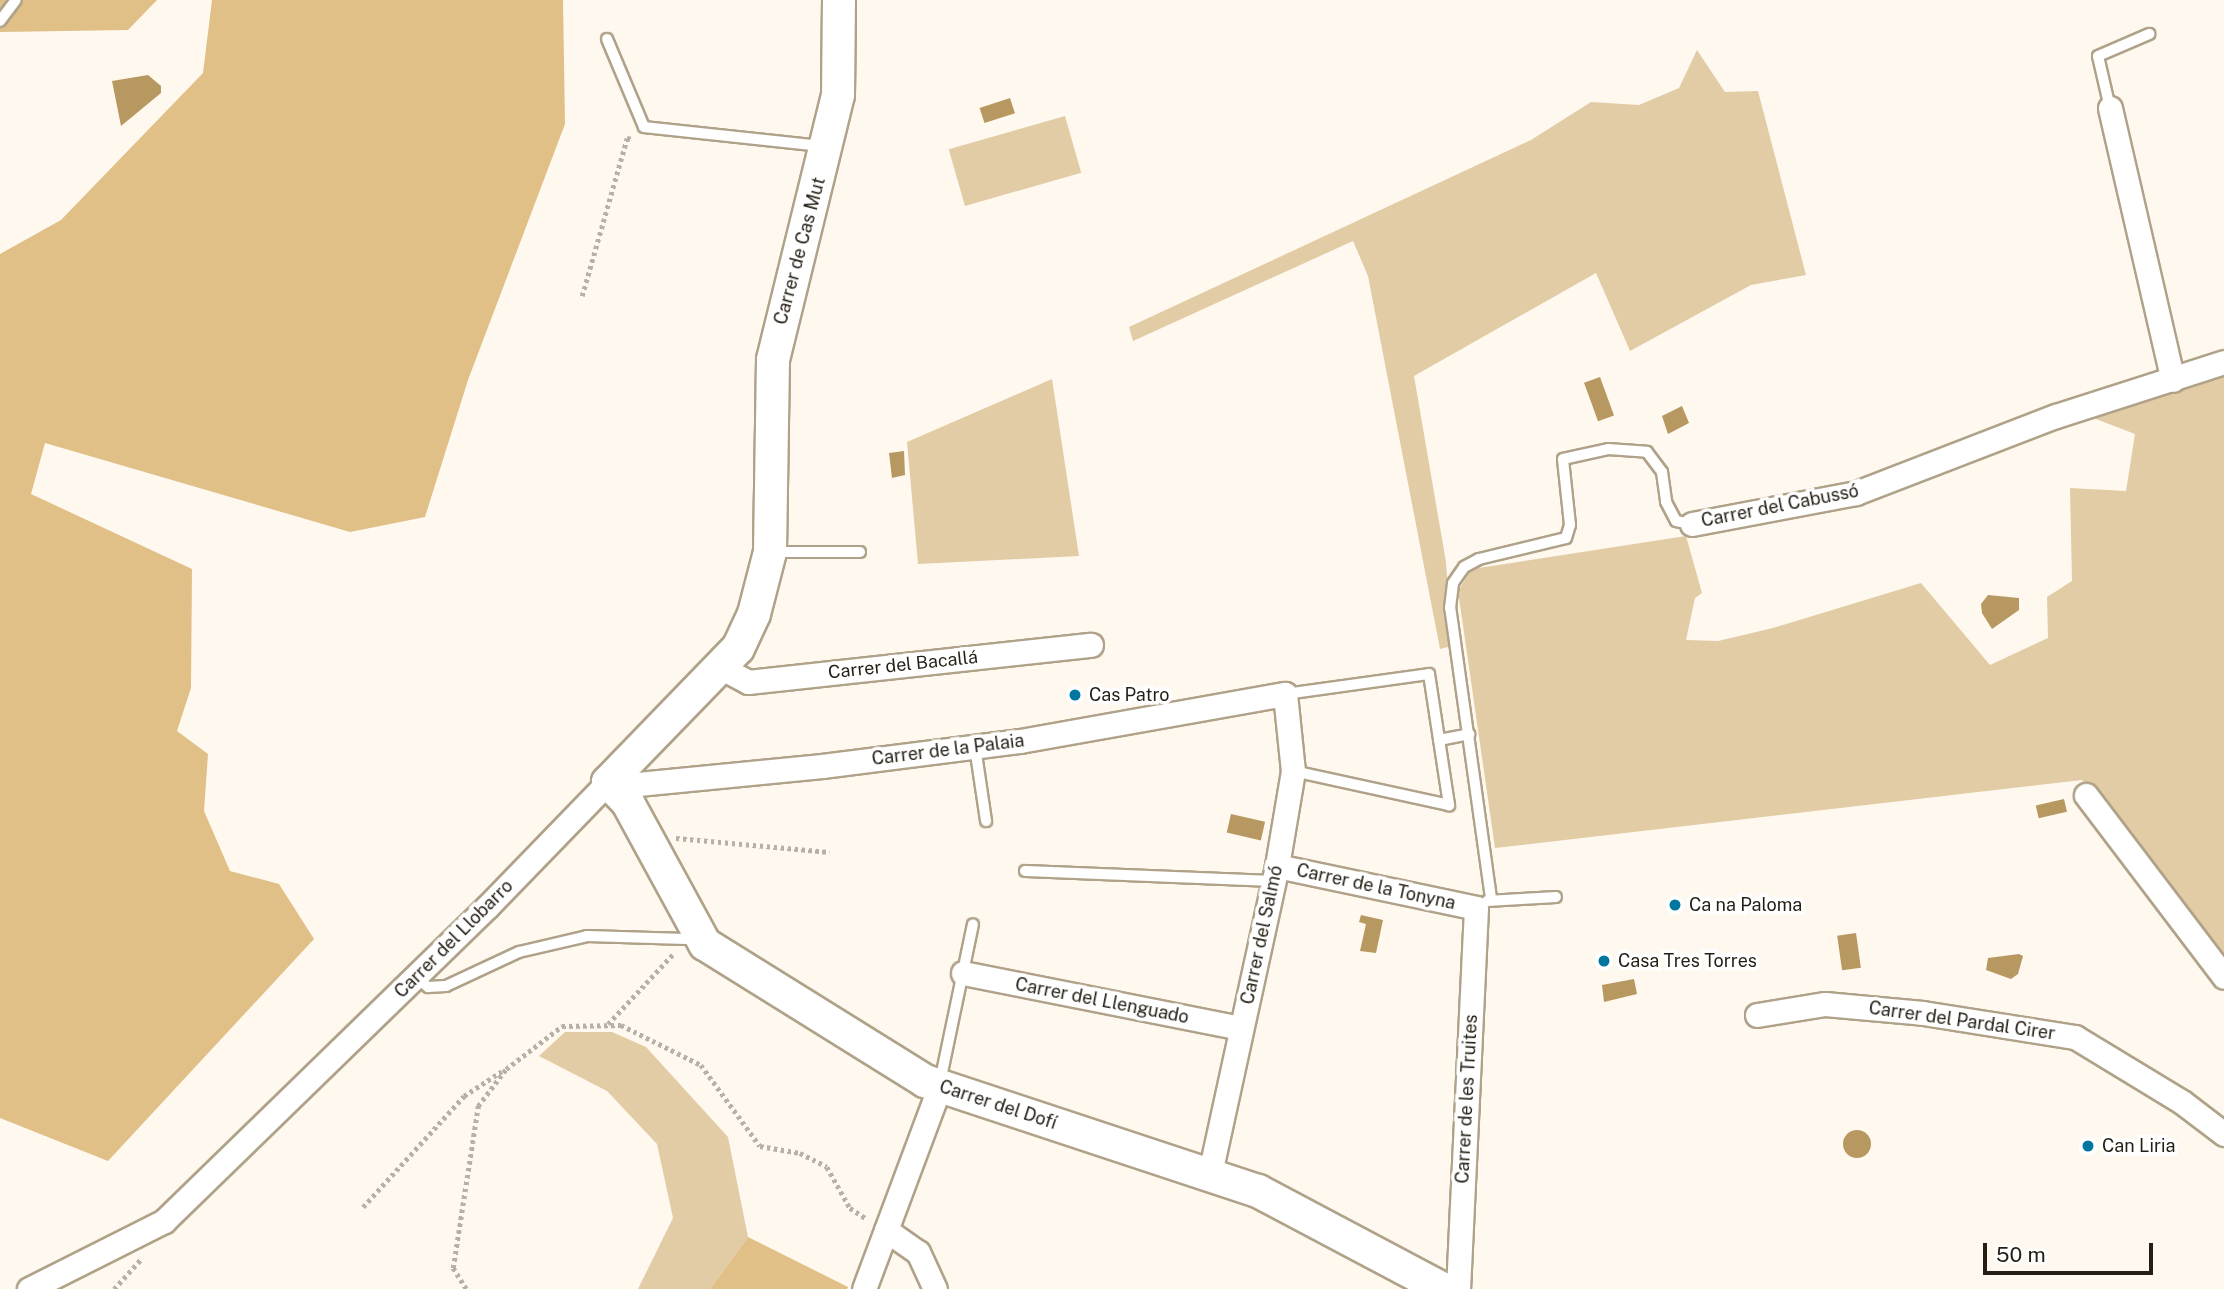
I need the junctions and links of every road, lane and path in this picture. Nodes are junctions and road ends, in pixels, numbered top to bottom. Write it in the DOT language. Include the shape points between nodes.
graph roads {
  1 [pos="16,0"];
  2 [pos="839,0"];
  3 [pos="0,21"];
  4 [pos="2149,34"];
  5 [pos="607,39"];
  6 [pos="2110,108"];
  7 [pos="628,138"];
  8 [pos="828,147"];
  9 [pos="582,296"];
  10 [pos="2224,362"];
  11 [pos="2173,380"];
  12 [pos="773,504"];
  13 [pos="1692,524"];
  14 [pos="770,552"];
  15 [pos="860,552"];
  16 [pos="1091,645"];
  17 [pos="720,667"];
  18 [pos="1284,694"];
  19 [pos="1469,734"];
  20 [pos="1439,740"];
  21 [pos="975,747"];
  22 [pos="1293,771"];
  23 [pos="608,782"];
  24 [pos="2086,795"];
  25 [pos="986,821"];
  26 [pos="644,835"];
  27 [pos="829,852"];
  28 [pos="1025,871"];
  29 [pos="1276,874"];
  30 [pos="1556,897"];
  31 [pos="1483,903"];
  32 [pos="973,924"];
  33 [pos="687,939"];
  34 [pos="963,973"];
  35 [pos="416,977"];
  36 [pos="2224,977"];
  37 [pos="1757,1015"];
  38 [pos="608,1024"];
  39 [pos="1241,1028"];
  40 [pos="506,1069"];
  41 [pos="939,1088"];
  42 [pos="2224,1134"];
  43 [pos="1210,1173"];
  44 [pos="363,1207"];
  45 [pos="886,1230"];
  46 [pos="29,1289"];
  47 [pos="466,1289"];
  48 [pos="864,1289"];
  49 [pos="934,1289"];
  50 [pos="1443,1289"];
  51 [pos="1458,1289"];
  1 -- 3 [label="lane"];
  2 -- 8 [label="street, Carrer de Cas Mut" via="841,67"];
  4 -- 6 [label="lane" via="2098,56"];
  5 -- 8 [label="lane" via="644,127"];
  6 -- 11 [label="street"];
  7 -- 9 [label="path"];
  8 -- 12 [label="street, Carrer de Cas Mut" via="808,240 772,360"];
  10 -- 11 [label="street, Carrer del Cabussó"];
  11 -- 13 [label="street, Carrer del Cabussó" via="2056,416 1856,493"];
  12 -- 14 [label="street, Carrer del Llobarro"];
  13 -- 19 [label="lane, Carrer del Cabussó" via="1676,521 1666,502 1662,472 1647,452 1608,449 1563,459 1570,525 1566,538 1479,559 1464,567 1453,583 1450,608"];
  14 -- 15 [label="lane"];
  14 -- 17 [label="street, Carrer del Llobarro" via="754,614 738,648"];
  16 -- 17 [label="street, Carrer del Bacallá" via="748,682"];
  17 -- 23 [label="street, Carrer del Llobarro"];
  18 -- 20 [label="lane" via="1429,674"];
  18 -- 21 [label="street, Carrer de la Palaia"];
  18 -- 22 [label="street, Carrer del Salmó"];
  19 -- 20 [label="lane"];
  19 -- 31 [label="lane, Carrer del Cabussó"];
  20 -- 22 [label="lane" via="1449,805"];
  21 -- 23 [label="street, Carrer de la Palaia" via="638,784"];
  21 -- 25 [label="lane"];
  22 -- 29 [label="street, Carrer del Salmó"];
  23 -- 26 [label="street, Carrer del Dofí" via="628,803"];
  23 -- 35 [label="street, Carrer del Llobarro"];
  24 -- 36 [label="street"];
  26 -- 27 [label="path"];
  26 -- 41 [label="street, Carrer del Dofí" via="705,944"];
  28 -- 29 [label="lane"];
  29 -- 31 [label="street, Carrer de la Tonyna"];
  29 -- 39 [label="street, Carrer del Salmó"];
  30 -- 31 [label="lane"];
  31 -- 51 [label="street, Carrer de les Truites"];
  32 -- 34 [label="lane"];
  33 -- 35 [label="lane" via="587,936 519,952 446,986 428,986"];
  33 -- 38 [label="path"];
  34 -- 39 [label="street, Carrer del Llenguado"];
  34 -- 41 [label="lane"];
  35 -- 46 [label="street, Carrer del Llobarro" via="164,1222"];
  37 -- 42 [label="street, Carrer del Pardal Cirer" via="1825,1004 1923,1013 2074,1037 2182,1102"];
  38 -- 40 [label="path" via="562,1026"];
  38 -- 45 [label="path" via="621,1025 701,1065 760,1146 800,1153 827,1167 850,1208"];
  39 -- 43 [label="street, Carrer del Salmó"];
  40 -- 44 [label="path" via="464,1096"];
  40 -- 47 [label="path" via="478,1106 466,1168 453,1268"];
  41 -- 43 [label="street, Carrer del Dofí"];
  41 -- 45 [label="street"];
  43 -- 50 [label="street, Carrer del Dofí" via="1295,1208"];
  45 -- 48 [label="street"];
  45 -- 49 [label="street" via="918,1252"];
}
